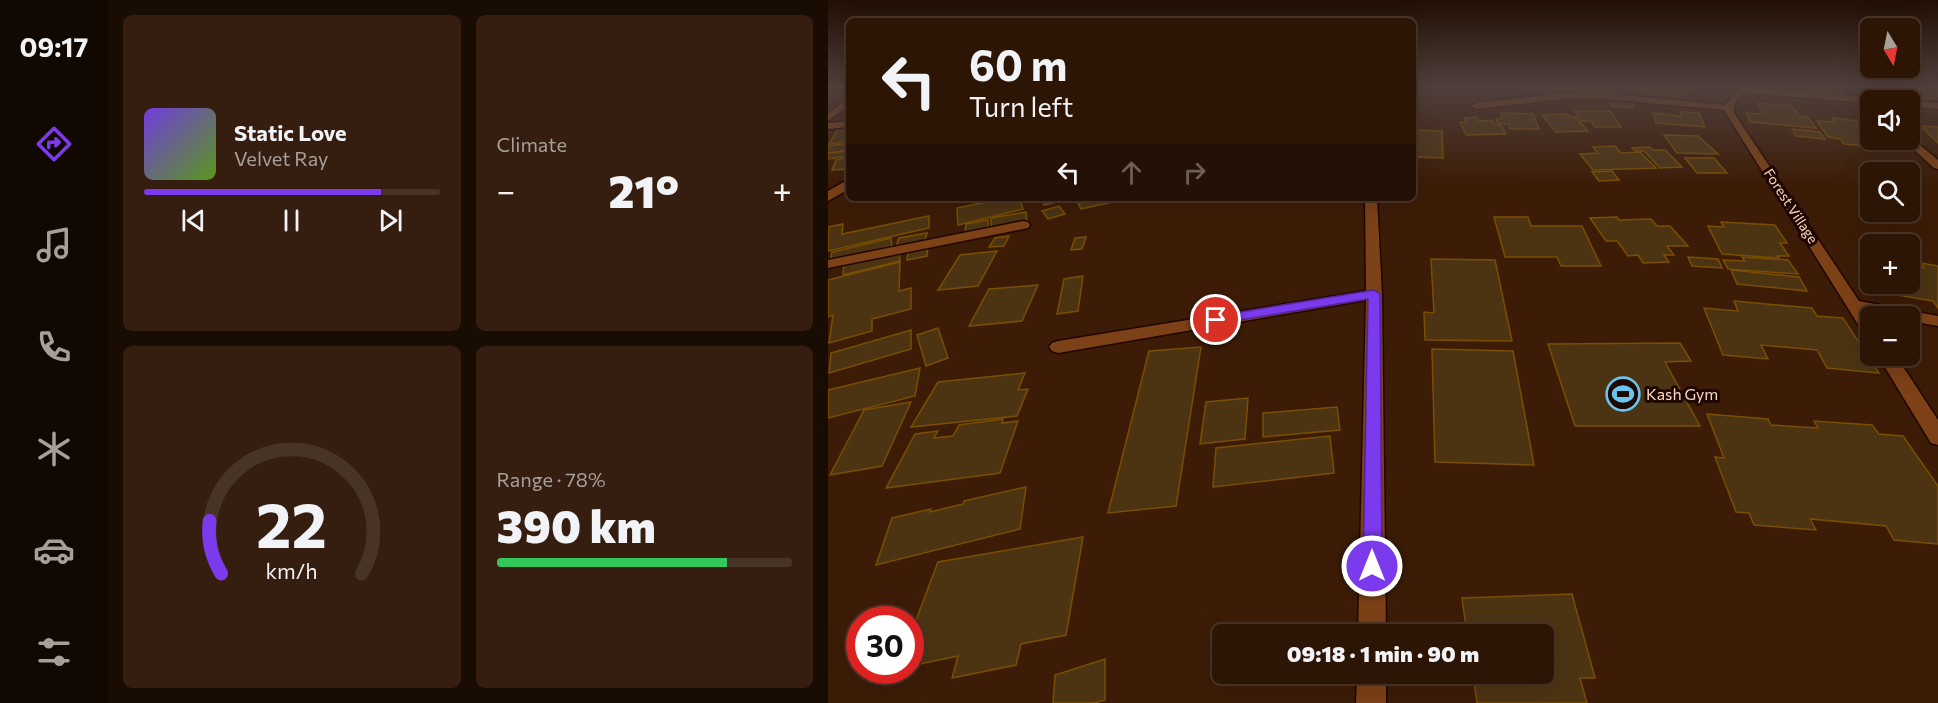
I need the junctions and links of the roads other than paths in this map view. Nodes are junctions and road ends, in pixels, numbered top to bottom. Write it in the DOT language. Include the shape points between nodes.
graph roads {
  1 [pos="1733,119"];
  2 [pos="846,124"];
  3 [pos="828,126"];
  4 [pos="1920,150"];
  5 [pos="1938,166"];
  6 [pos="846,185"];
  7 [pos="828,197"];
  8 [pos="1371,201"];
  9 [pos="1023,225"];
  10 [pos="828,264"];
  11 [pos="1374,294"];
  12 [pos="1855,305"];
  13 [pos="1860,313"];
  14 [pos="1938,321"];
  15 [pos="1058,347"];
  16 [pos="1893,366"];
  17 [pos="1938,437"];
  18 [pos="1372,624"];
  19 [pos="1372,684"];
  20 [pos="1371,703"];
  1 -- 12 [label="street, Forest Village"];
  2 -- 3 [label="street"];
  4 -- 5 [label="street"];
  6 -- 7 [label="street"];
  8 -- 11 [label="street"];
  9 -- 10 [label="street"];
  11 -- 15 [label="street"];
  11 -- 18 [label="street"];
  12 -- 13 [label="street, Forest Village"];
  12 -- 14 [label="street"];
  16 -- 17 [label="street"];
  19 -- 20 [label="street"];
}
